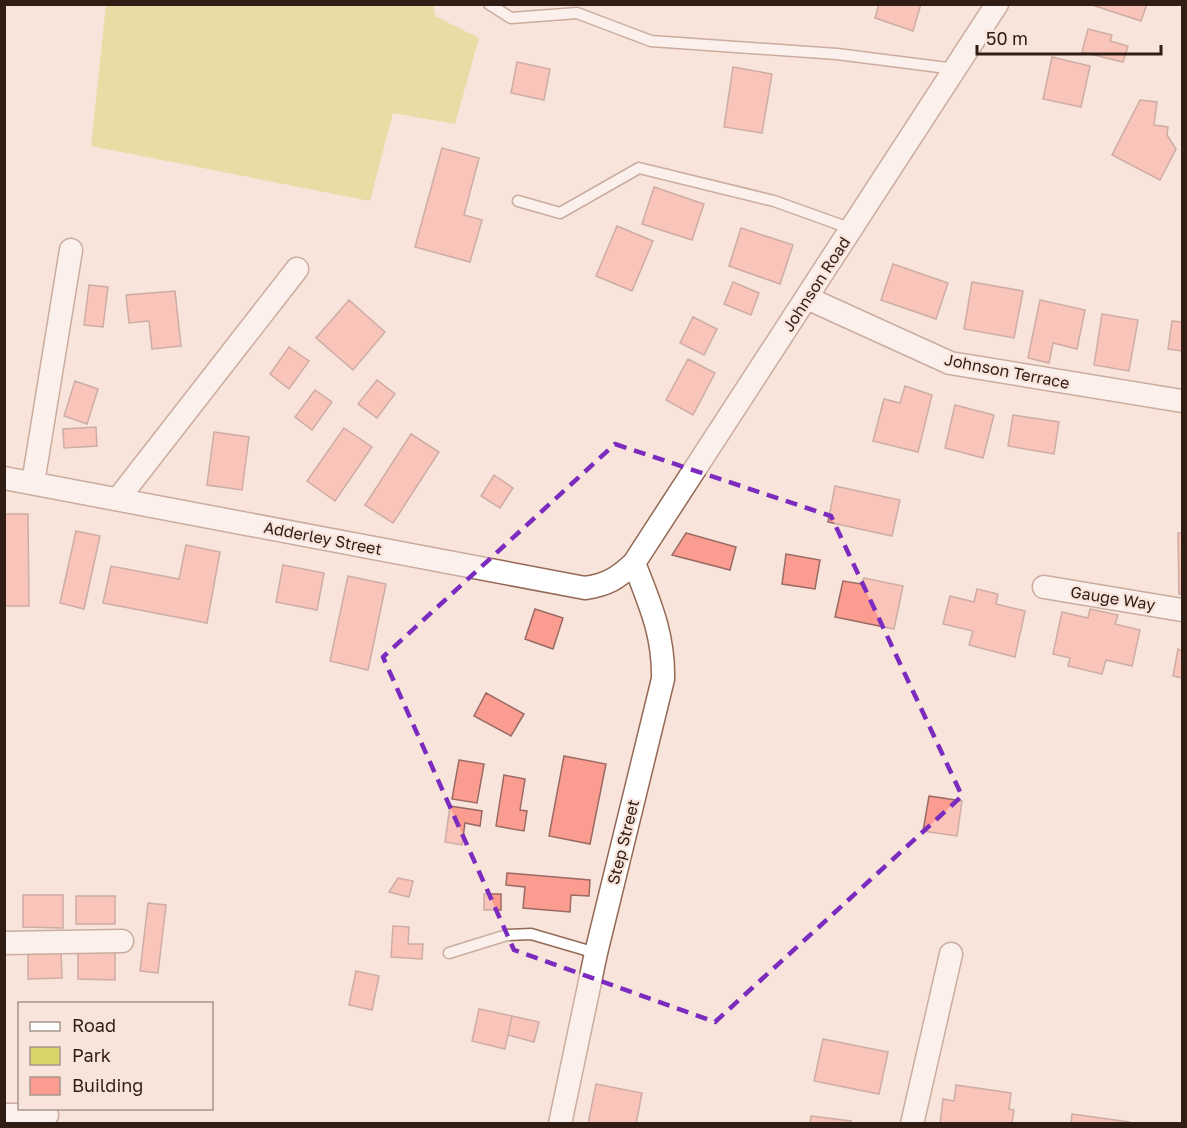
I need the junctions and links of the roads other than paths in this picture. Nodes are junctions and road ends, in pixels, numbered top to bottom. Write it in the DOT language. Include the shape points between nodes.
graph roads {
  1 [pos="489,4"];
  2 [pos="997,4"];
  3 [pos="956,69"];
  4 [pos="518,201"];
  5 [pos="852,229"];
  6 [pos="71,250"];
  7 [pos="297,269"];
  8 [pos="807,298"];
  9 [pos="1182,401"];
  10 [pos="4,478"];
  11 [pos="33,483"];
  12 [pos="117,499"];
  13 [pos="634,563"];
  14 [pos="1044,587"];
  15 [pos="1182,609"];
  16 [pos="122,941"];
  17 [pos="4,943"];
  18 [pos="449,953"];
  19 [pos="596,953"];
  20 [pos="951,954"];
  21 [pos="4,1115"];
  22 [pos="47,1115"];
  23 [pos="560,1124"];
  24 [pos="912,1124"];
  1 -- 3 [label="lane" via="511,18 577,13 651,41 837,54"];
  2 -- 3 [label="street, Johnson Road"];
  3 -- 5 [label="street, Johnson Road"];
  4 -- 5 [label="lane" via="560,213 639,168 774,201"];
  5 -- 8 [label="street, Johnson Road"];
  6 -- 11 [label="street"];
  7 -- 12 [label="street"];
  8 -- 9 [label="street, Johnson Terrace" via="950,363"];
  8 -- 13 [label="street, Johnson Road"];
  10 -- 11 [label="street, Adderley Street"];
  11 -- 12 [label="street, Adderley Street"];
  12 -- 13 [label="street, Adderley Street" via="585,588 616,580"];
  13 -- 19 [label="street, Step Street" via="660,630 663,679"];
  14 -- 15 [label="street, Gauge Way"];
  16 -- 17 [label="street"];
  18 -- 19 [label="lane" via="507,935 531,934"];
  19 -- 23 [label="street, Step Street"];
  20 -- 24 [label="street"];
  21 -- 22 [label="street"];
}
